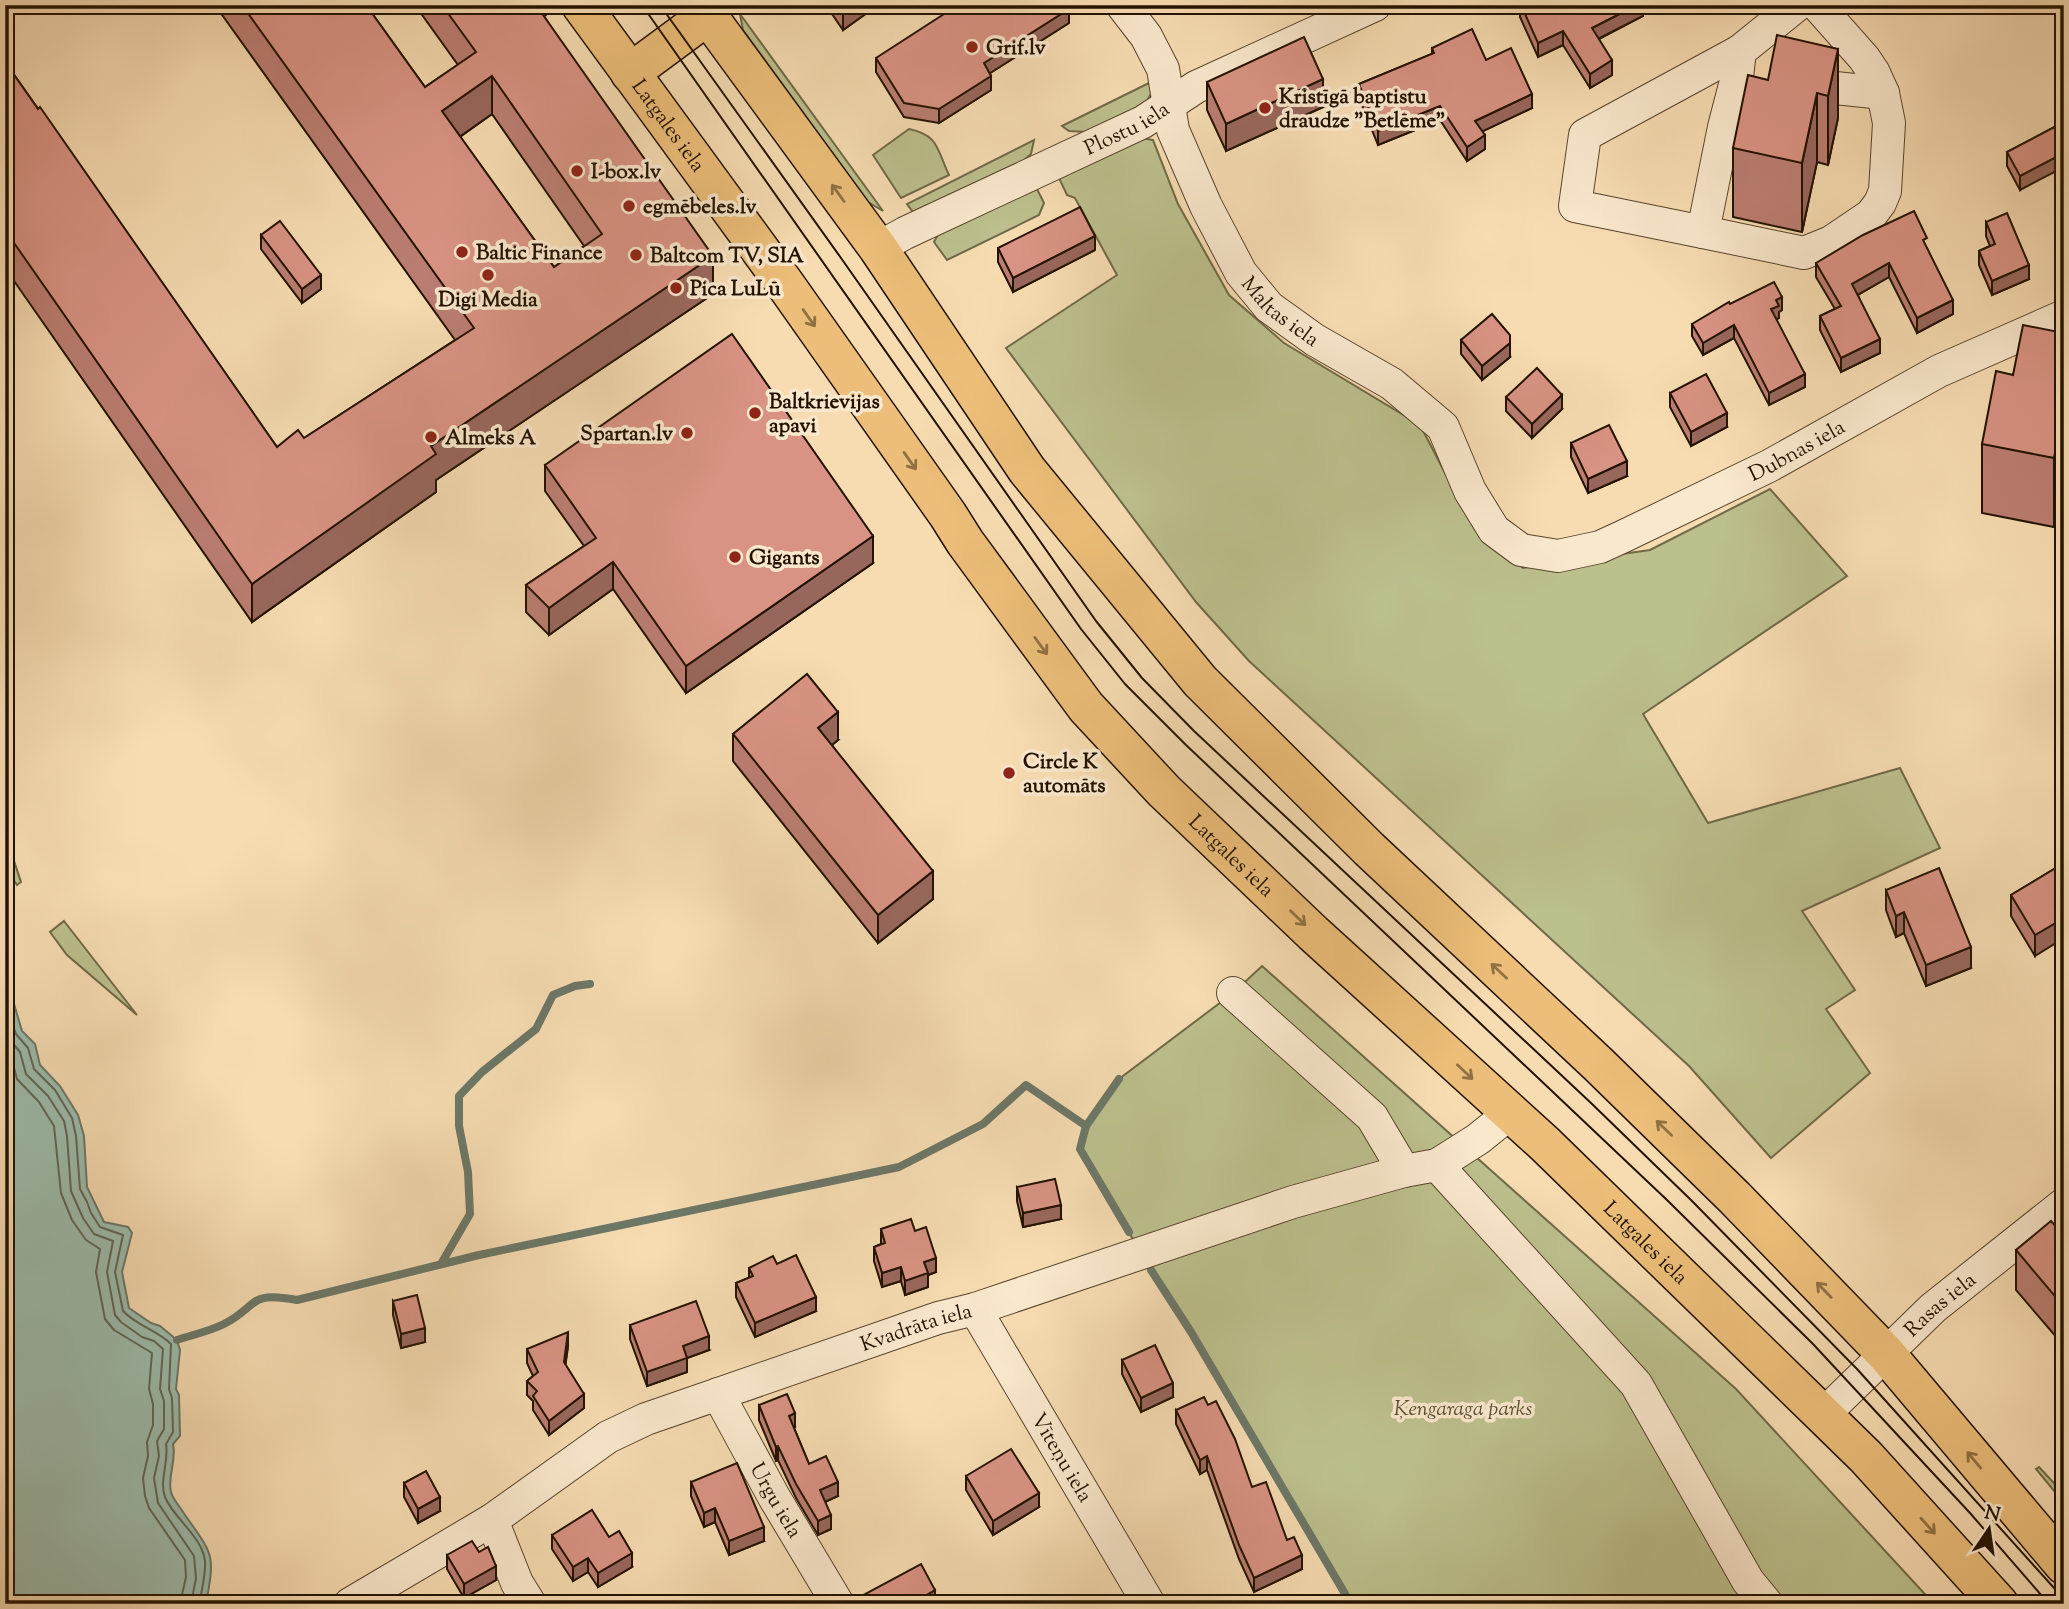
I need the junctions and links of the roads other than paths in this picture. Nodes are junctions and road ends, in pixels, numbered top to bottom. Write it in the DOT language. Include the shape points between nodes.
graph roads {
  1 [pos="581,5"];
  2 [pos="1122,5"];
  3 [pos="1375,5"];
  4 [pos="1797,5"];
  5 [pos="1816,5"];
  6 [pos="708,9"];
  7 [pos="1739,64"];
  8 [pos="630,73"];
  9 [pos="1883,93"];
  10 [pos="1170,105"];
  11 [pos="1703,232"];
  12 [pos="878,248"];
  13 [pos="2064,316"];
  14 [pos="1521,550"];
  15 [pos="1233,993"];
  16 [pos="1509,1114"];
  17 [pos="1437,1165"];
  18 [pos="1404,1171"];
  19 [pos="2061,1213"];
  20 [pos="975,1309"];
  21 [pos="1887,1355"];
  22 [pos="718,1394"];
  23 [pos="1823,1415"];
  24 [pos="492,1520"];
  25 [pos="2064,1565"];
  26 [pos="349,1604"];
  27 [pos="530,1604"];
  28 [pos="838,1604"];
  29 [pos="1149,1604"];
  30 [pos="1767,1604"];
  31 [pos="1999,1604"];
  1 -- 8 [label="highway, Latgales iela"];
  2 -- 10 [label="street, Maltas iela" via="1163,69"];
  3 -- 10 [label="street, Plostu iela" via="1196,87"];
  4 -- 7 [label="street"];
  5 -- 9 [label="street" via="1864,58"];
  6 -- 8 [label="highway"];
  12 -- 6 [label="highway, one-way"];
  7 -- 9 [label="street"];
  7 -- 11 [label="street"];
  7 -- 11 [label="street" via="1585,135 1575,206"];
  8 -- 16 [label="highway, Latgales iela, one-way" via="1086,707 1164,791"];
  9 -- 11 [label="street" via="1889,123 1885,191 1871,215 1831,242 1804,253"];
  10 -- 12 [label="street, Plostu iela"];
  10 -- 14 [label="street, Maltas iela" via="1173,130 1206,206 1254,291 1287,322 1392,384 1443,427 1470,491 1494,530"];
  21 -- 12 [label="highway, one-way" via="1725,1188 1200,681 1027,470"];
  13 -- 14 [label="street, Dubnas iela" via="1939,371 1769,466 1600,547 1558,556"];
  15 -- 18 [label="street" via="1371,1117"];
  16 -- 17 [label="street, Kvadrāta iela"];
  16 -- 23 [label="highway, Latgales iela"];
  17 -- 18 [label="street, Kvadrāta iela"];
  17 -- 30 [label="street" via="1636,1384 1748,1581"];
  18 -- 20 [label="street, Kvadrāta iela" via="1293,1202"];
  19 -- 21 [label="street, Rasas iela" via="1933,1308"];
  20 -- 22 [label="street, Kvadrāta iela"];
  20 -- 29 [label="street, Vīteņu iela"];
  21 -- 23 [label="street, Rasas iela"];
  25 -- 21 [label="highway, one-way"];
  22 -- 24 [label="street, Kvadrāta iela" via="608,1437"];
  22 -- 28 [label="street, Urgu iela"];
  23 -- 31 [label="highway, Latgales iela, one-way"];
  24 -- 26 [label="street, Kvadrāta iela"];
  24 -- 27 [label="street"];
}
